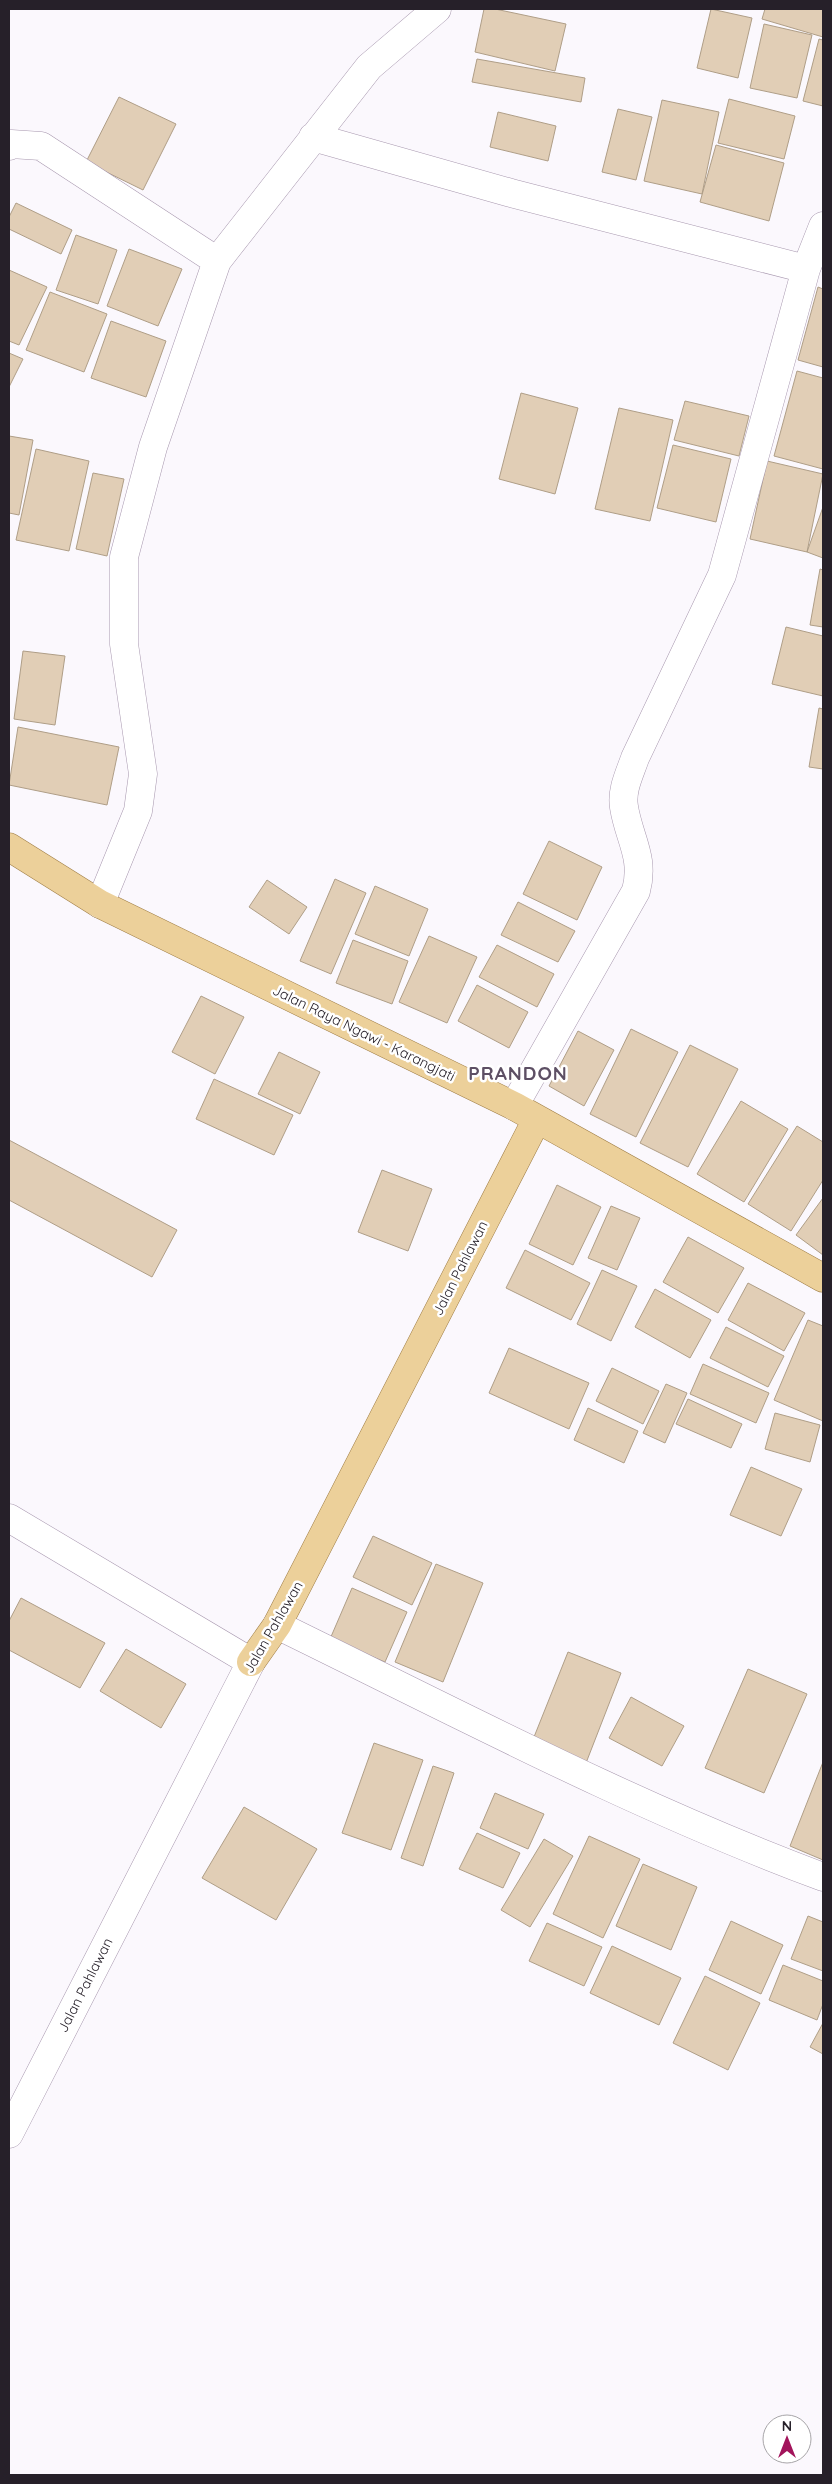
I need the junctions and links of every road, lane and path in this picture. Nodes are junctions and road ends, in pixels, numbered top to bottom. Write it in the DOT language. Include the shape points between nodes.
graph roads {
  1 [pos="437,9"];
  2 [pos="313,137"];
  3 [pos="9,146"];
  4 [pos="823,226"];
  5 [pos="217,261"];
  6 [pos="806,269"];
  7 [pos="9,847"];
  8 [pos="100,904"];
  9 [pos="526,1112"];
  10 [pos="823,1278"];
  11 [pos="9,1518"];
  12 [pos="277,1625"];
  13 [pos="251,1662"];
  14 [pos="823,1877"];
  15 [pos="9,2134"];
  1 -- 2 [label="street" via="369,67"];
  2 -- 5 [label="street"];
  2 -- 6 [label="street" via="511,193"];
  3 -- 5 [label="street" via="26,143 42,146"];
  4 -- 6 [label="street"];
  5 -- 8 [label="street" via="153,447 124,557 124,644 143,774 138,811"];
  6 -- 9 [label="street" via="722,575 635,758 624,788 623,806 639,858 640,875 636,891"];
  7 -- 8 [label="main road, Jalan Raya Ngawi - Karangjati"];
  8 -- 9 [label="main road, Jalan Raya Ngawi - Karangjati"];
  9 -- 10 [label="main road, Jalan Raya Ngawi - Karangjati"];
  9 -- 12 [label="main road, Jalan Pahlawan"];
  11 -- 13 [label="street"];
  12 -- 13 [label="main road, Jalan Pahlawan"];
  12 -- 14 [label="street" via="586,1776 739,1845"];
  13 -- 15 [label="street, Jalan Pahlawan"];
}
